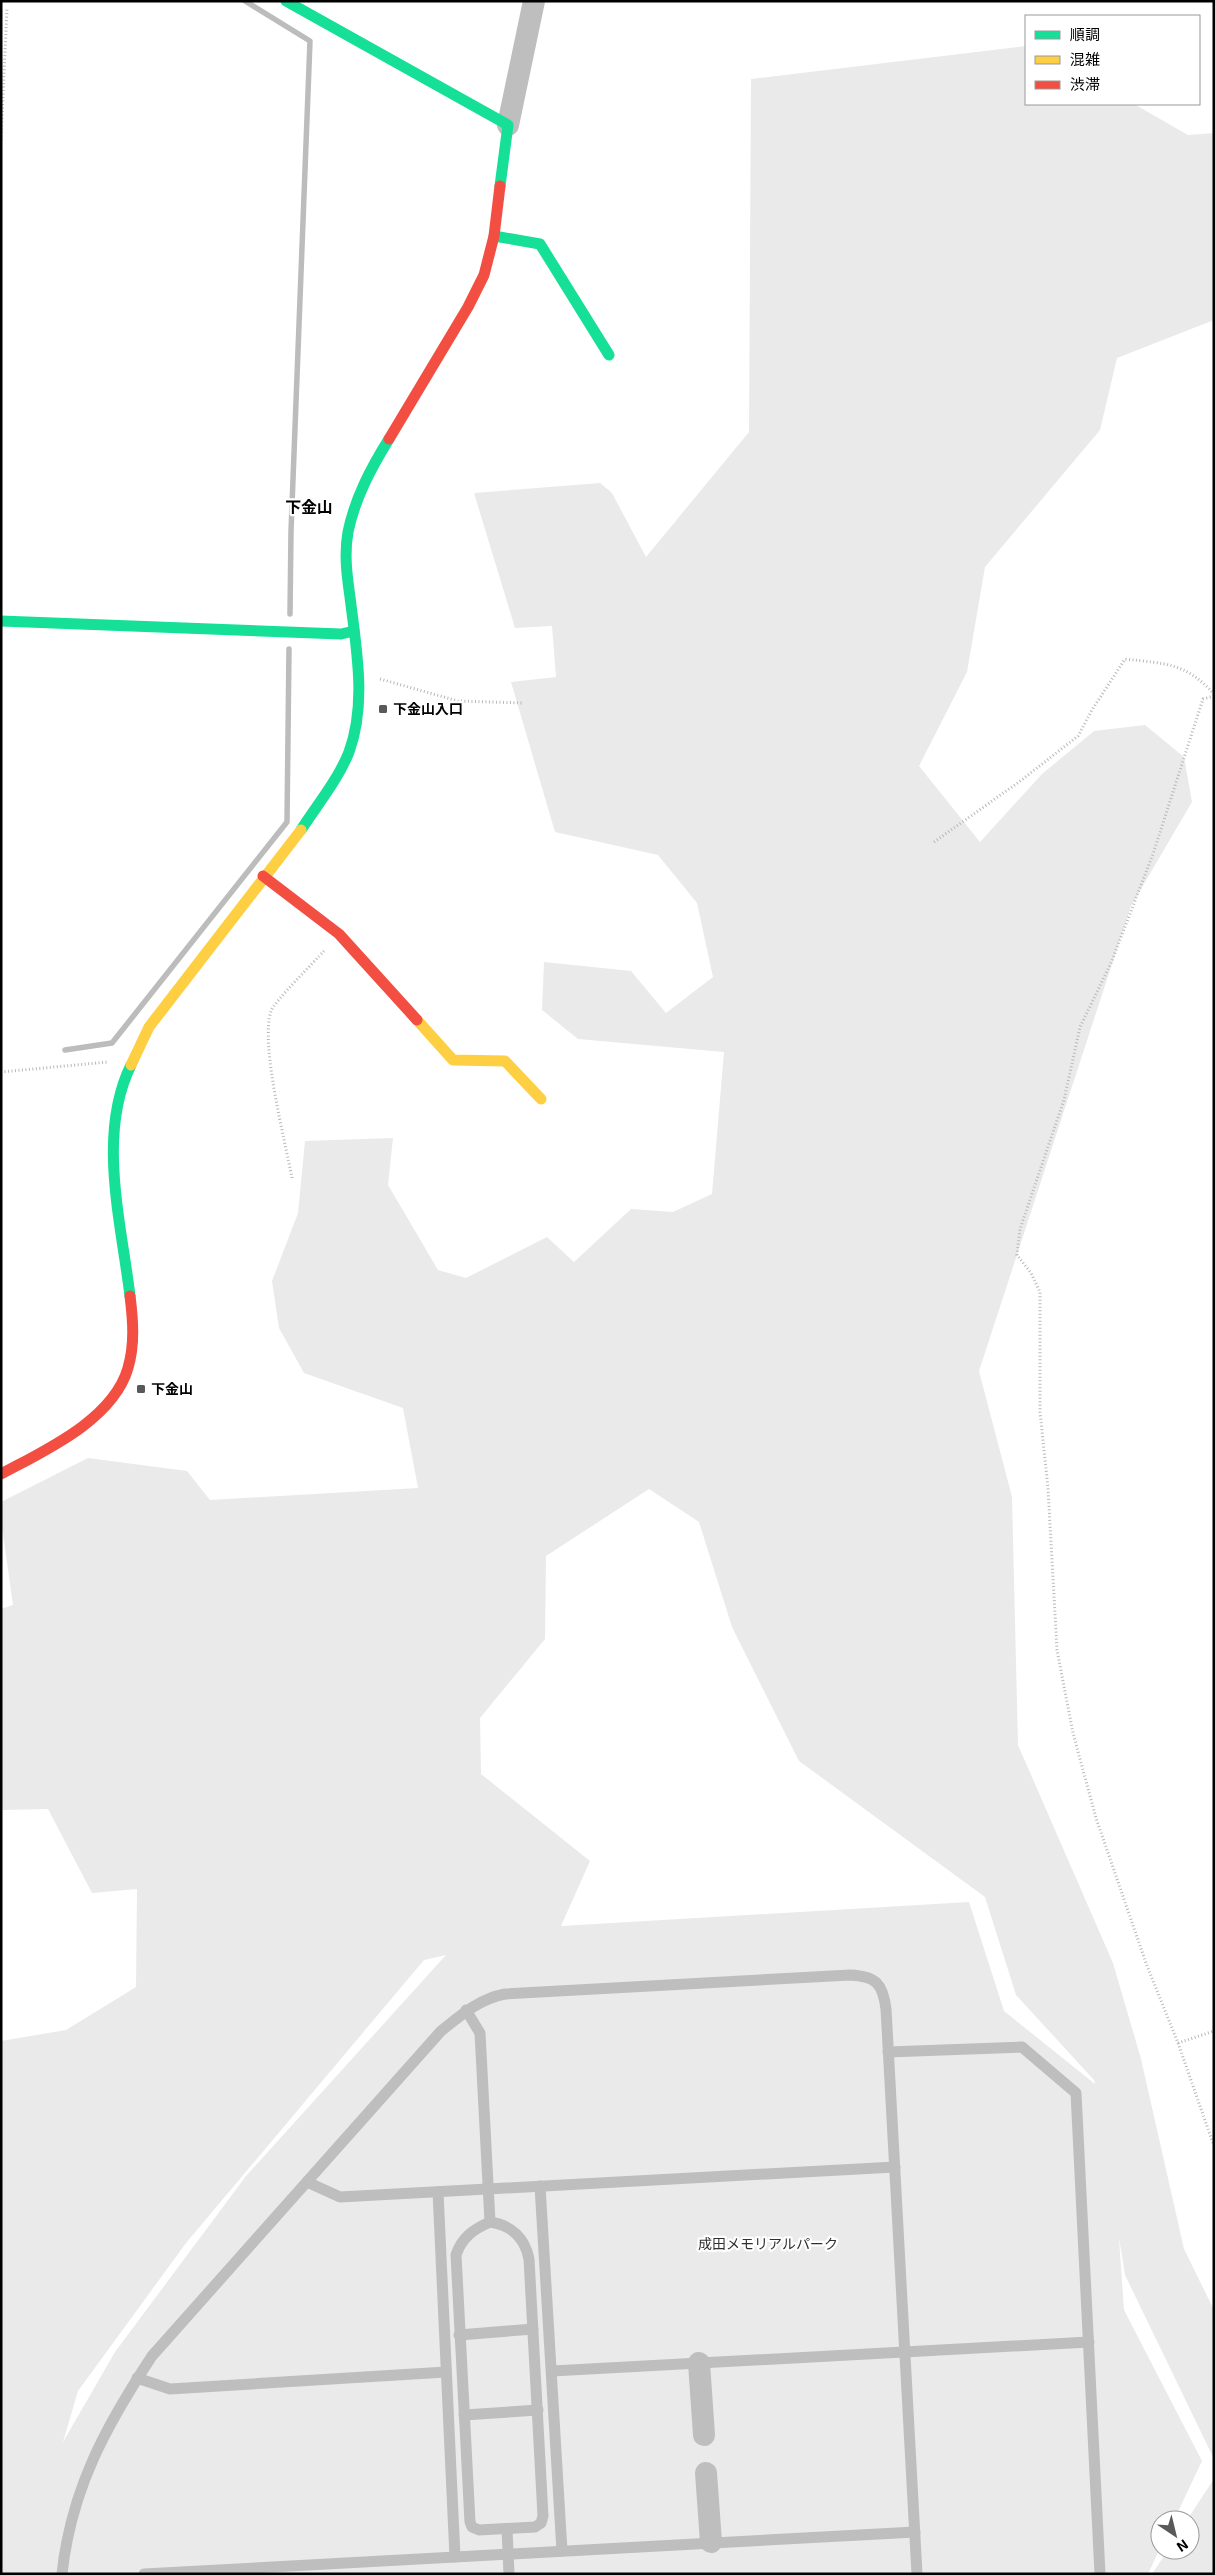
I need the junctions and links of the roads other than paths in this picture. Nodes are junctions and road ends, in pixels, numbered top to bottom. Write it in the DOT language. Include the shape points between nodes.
graph roads {
  1 [pos="286,1"];
  2 [pos="534,1"];
  3 [pos="508,125"];
  4 [pos="494,236"];
  5 [pos="609,355"];
  6 [pos="1,621"];
  7 [pos="354,631"];
  8 [pos="264,876"];
  9 [pos="541,1099"];
  10 [pos="1,1474"];
  11 [pos="466,2010"];
  12 [pos="888,2052"];
  13 [pos="895,2167"];
  14 [pos="306,2182"];
  15 [pos="540,2186"];
  16 [pos="489,2189"];
  17 [pos="438,2192"];
  18 [pos="490,2222"];
  19 [pos="533,2329"];
  20 [pos="459,2335"];
  21 [pos="1089,2342"];
  22 [pos="905,2352"];
  23 [pos="699,2363"];
  24 [pos="552,2371"];
  25 [pos="446,2372"];
  26 [pos="137,2378"];
  27 [pos="538,2410"];
  28 [pos="464,2415"];
  29 [pos="704,2435"];
  30 [pos="706,2473"];
  31 [pos="507,2529"];
  32 [pos="915,2532"];
  33 [pos="711,2542"];
  34 [pos="562,2551"];
  35 [pos="508,2554"];
  36 [pos="455,2557"];
  37 [pos="62,2574"];
  38 [pos="144,2574"];
  39 [pos="509,2574"];
  40 [pos="917,2574"];
  41 [pos="1100,2574"];
  1 -- 3 [label="street"];
  2 -- 3 [label="street"];
  3 -- 4 [label="street"];
  4 -- 5 [label="street" via="540,244"];
  4 -- 7 [label="street" via="484,275 468,307 365,479 348,533 346,565"];
  6 -- 7 [label="street" via="341,634"];
  7 -- 8 [label="street" via="360,674 357,712 348,751 335,779 298,834"];
  8 -- 9 [label="street" via="339,934 453,1060 505,1060"];
  8 -- 10 [label="street" via="149,1026 123,1081 115,1111 112,1150 134,1328 128,1369 112,1397 92,1419 66,1440"];
  11 -- 12 [label="lane" via="488,1997 505,1994 867,1976 878,1983 884,1995"];
  11 -- 14 [label="lane" via="441,2031"];
  11 -- 16 [label="lane" via="480,2033"];
  12 -- 13 [label="lane"];
  12 -- 21 [label="lane" via="1022,2047 1076,2094"];
  13 -- 15 [label="lane"];
  13 -- 22 [label="lane"];
  14 -- 17 [label="lane" via="340,2198"];
  14 -- 26 [label="lane" via="152,2356"];
  15 -- 16 [label="lane"];
  15 -- 24 [label="lane"];
  16 -- 17 [label="lane"];
  16 -- 18 [label="lane"];
  17 -- 25 [label="lane"];
  18 -- 19 [label="lane" via="517,2233 527,2249"];
  18 -- 20 [label="lane" via="465,2238 456,2255"];
  19 -- 20 [label="lane"];
  19 -- 27 [label="lane"];
  20 -- 28 [label="lane"];
  21 -- 22 [label="lane"];
  21 -- 41 [label="lane"];
  22 -- 23 [label="lane"];
  22 -- 32 [label="lane"];
  23 -- 24 [label="lane"];
  23 -- 29 [label="street"];
  24 -- 34 [label="lane"];
  25 -- 26 [label="lane" via="170,2389"];
  25 -- 36 [label="lane"];
  26 -- 37 [label="lane" via="86,2472 72,2519"];
  27 -- 28 [label="lane"];
  27 -- 31 [label="lane" via="543,2516 535,2527"];
  28 -- 31 [label="lane" via="472,2527 479,2530"];
  30 -- 33 [label="street"];
  31 -- 35 [label="lane"];
  32 -- 33 [label="lane"];
  32 -- 40 [label="lane"];
  33 -- 34 [label="lane"];
  34 -- 35 [label="lane"];
  35 -- 36 [label="lane"];
  35 -- 39 [label="lane"];
  36 -- 38 [label="lane"];
}
